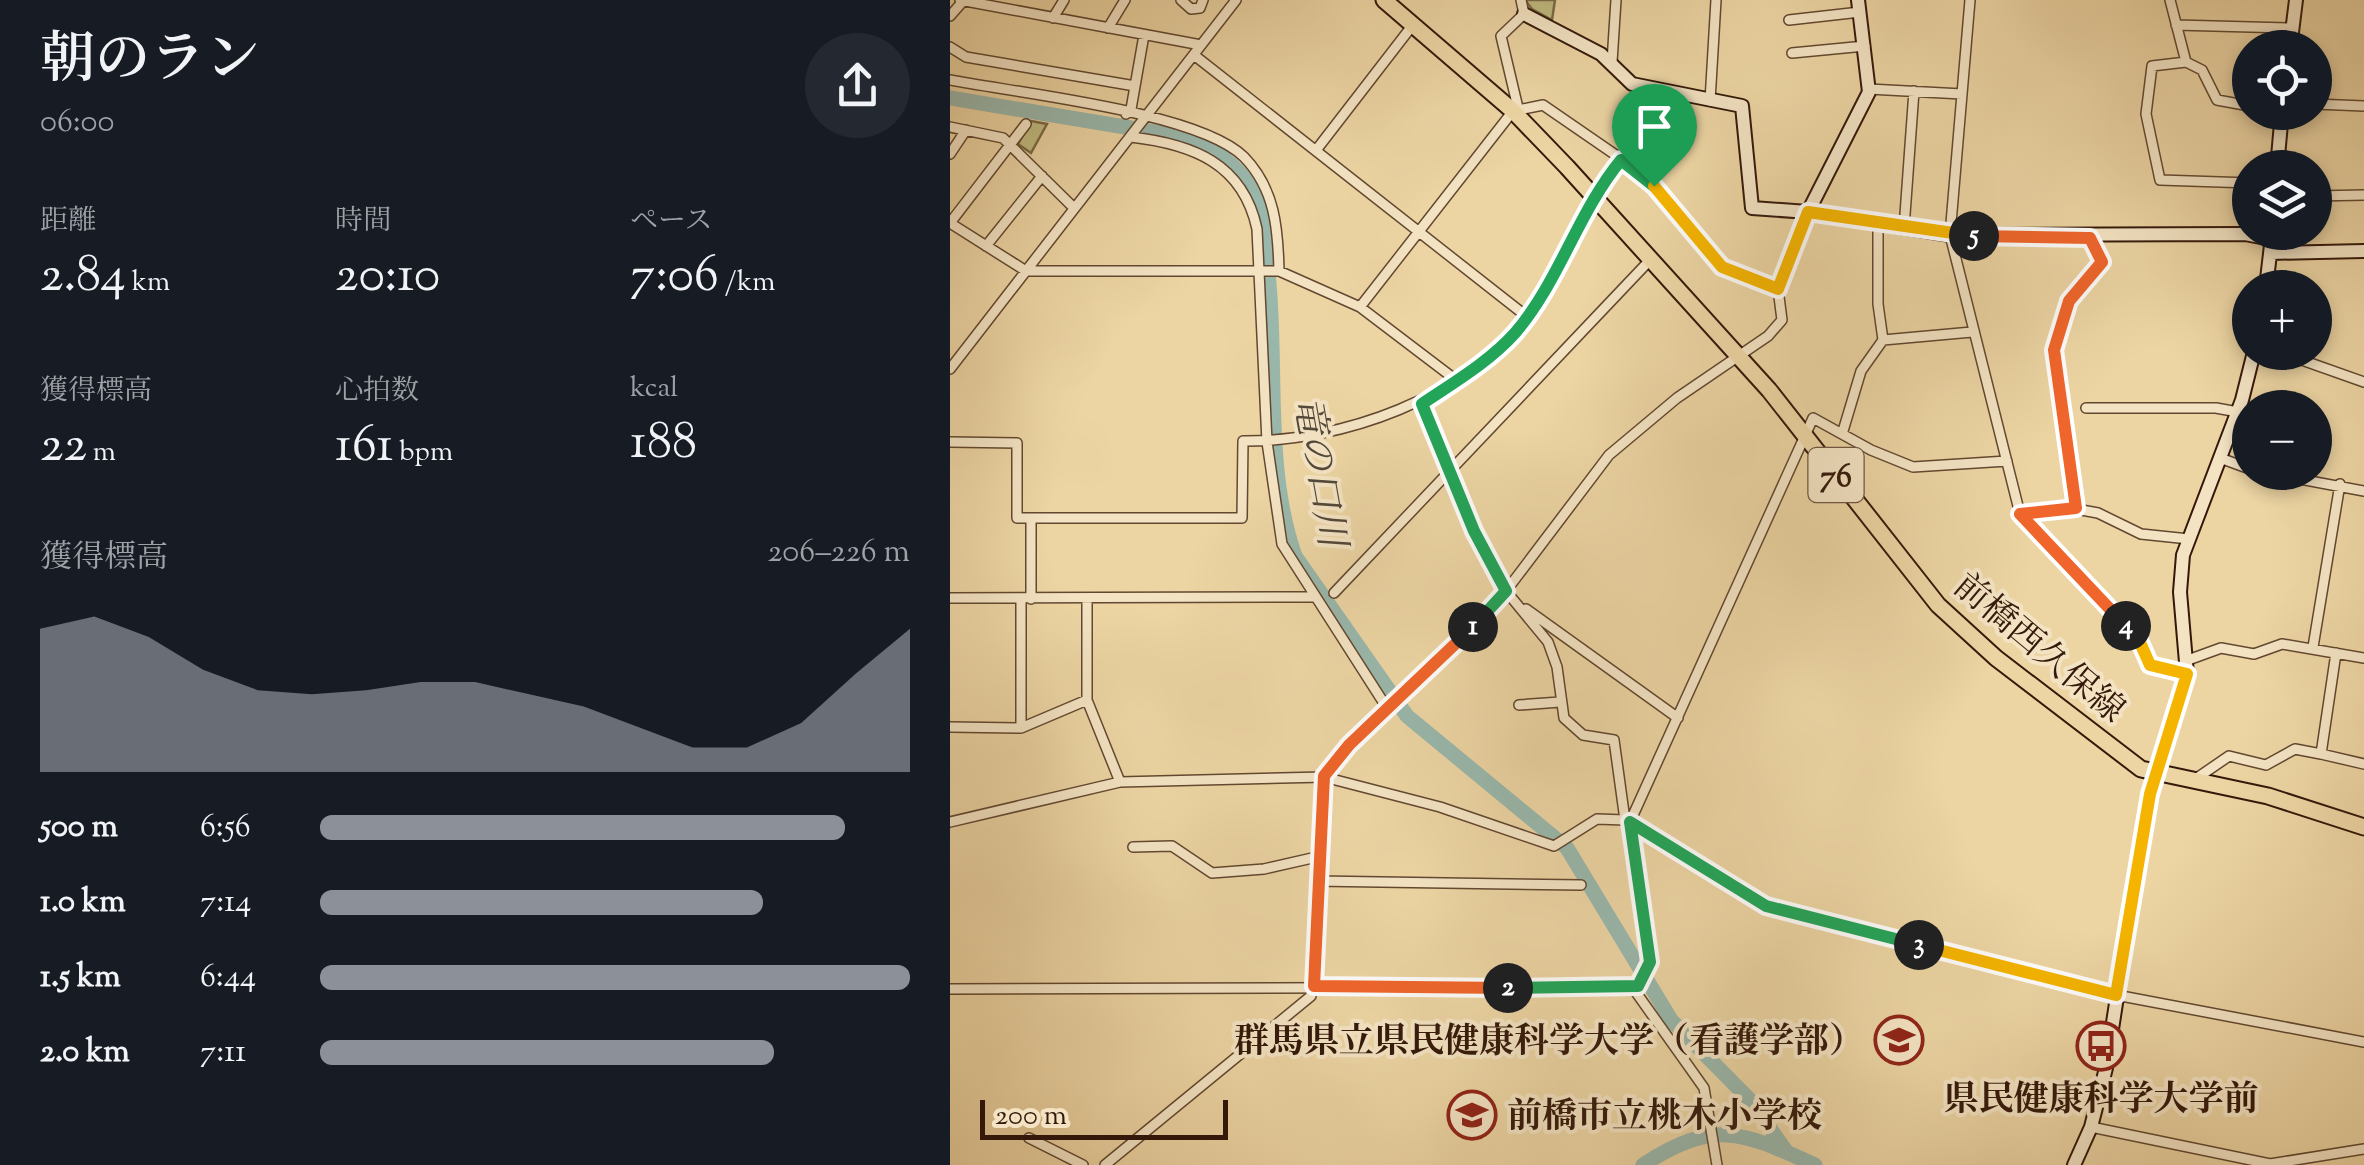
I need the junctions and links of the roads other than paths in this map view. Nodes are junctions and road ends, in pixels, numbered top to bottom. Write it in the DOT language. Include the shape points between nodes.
graph roads {
  1 [pos="1064,0"];
  2 [pos="1125,0"];
  3 [pos="1181,0"];
  4 [pos="1203,0"];
  5 [pos="1236,0"];
  6 [pos="1384,0"];
  7 [pos="1616,0"];
  8 [pos="1716,0"];
  9 [pos="1970,0"];
  10 [pos="2170,0"];
  11 [pos="2296,0"];
  12 [pos="962,1"];
  13 [pos="1859,6"];
  14 [pos="1523,7"];
  15 [pos="950,16"];
  16 [pos="1053,18"];
  17 [pos="1789,20"];
  18 [pos="2176,25"];
  19 [pos="1412,26"];
  20 [pos="1108,28"];
  21 [pos="2292,28"];
  22 [pos="1144,34"];
  23 [pos="1201,45"];
  24 [pos="1865,46"];
  25 [pos="950,47"];
  26 [pos="1792,53"];
  27 [pos="1194,54"];
  28 [pos="1612,62"];
  29 [pos="2186,62"];
  30 [pos="950,80"];
  31 [pos="1135,86"];
  32 [pos="1869,89"];
  33 [pos="1914,91"];
  34 [pos="1962,94"];
  35 [pos="1710,101"];
  36 [pos="2232,103"];
  37 [pos="2332,105"];
  38 [pos="2364,106"];
  39 [pos="1515,109"];
  40 [pos="1126,114"];
  41 [pos="1145,119"];
  42 [pos="1026,124"];
  43 [pos="950,127"];
  44 [pos="966,130"];
  45 [pos="1132,136"];
  46 [pos="1012,144"];
  47 [pos="1317,149"];
  48 [pos="950,154"];
  49 [pos="1621,160"];
  50 [pos="1042,176"];
  51 [pos="2232,183"];
  52 [pos="2364,195"];
  53 [pos="2332,196"];
  54 [pos="1593,198"];
  55 [pos="1074,208"];
  56 [pos="1808,212"];
  57 [pos="950,223"];
  58 [pos="1878,224"];
  59 [pos="1904,228"];
  60 [pos="1419,230"];
  61 [pos="2232,234"];
  62 [pos="1950,235"];
  63 [pos="2090,238"];
  64 [pos="986,246"];
  65 [pos="2332,248"];
  66 [pos="2364,251"];
  67 [pos="1650,260"];
  68 [pos="1259,270"];
  69 [pos="1278,270"];
  70 [pos="1026,271"];
  71 [pos="1778,289"];
  72 [pos="1360,307"];
  73 [pos="1526,316"];
  74 [pos="1972,332"];
  75 [pos="1883,340"];
  76 [pos="1737,356"];
  77 [pos="950,369"];
  78 [pos="2330,370"];
  79 [pos="1456,380"];
  80 [pos="2364,382"];
  81 [pos="1422,404"];
  82 [pos="2086,408"];
  83 [pos="2232,411"];
  84 [pos="2232,427"];
  85 [pos="1842,431"];
  86 [pos="1804,434"];
  87 [pos="1268,441"];
  88 [pos="950,442"];
  89 [pos="2220,458"];
  90 [pos="2007,461"];
  91 [pos="2232,462"];
  92 [pos="1449,471"];
  93 [pos="2332,483"];
  94 [pos="2340,484"];
  95 [pos="2364,492"];
  96 [pos="2076,508"];
  97 [pos="2020,514"];
  98 [pos="1032,518"];
  99 [pos="2188,539"];
  100 [pos="1506,591"];
  101 [pos="1334,593"];
  102 [pos="1314,597"];
  103 [pos="950,598"];
  104 [pos="1026,598"];
  105 [pos="1087,598"];
  106 [pos="1523,608"];
  107 [pos="2313,647"];
  108 [pos="2336,653"];
  109 [pos="2364,658"];
  110 [pos="2188,667"];
  111 [pos="1087,700"];
  112 [pos="1560,702"];
  113 [pos="1519,706"];
  114 [pos="1386,708"];
  115 [pos="1678,718"];
  116 [pos="950,727"];
  117 [pos="1021,728"];
  118 [pos="2321,754"];
  119 [pos="2364,764"];
  120 [pos="2154,775"];
  121 [pos="1324,776"];
  122 [pos="1120,782"];
  123 [pos="2192,782"];
  124 [pos="1628,821"];
  125 [pos="950,822"];
  126 [pos="2364,826"];
  127 [pos="1133,847"];
  128 [pos="1322,856"];
  129 [pos="1316,882"];
  130 [pos="1581,886"];
  131 [pos="1314,986"];
  132 [pos="1635,987"];
  133 [pos="950,990"];
  134 [pos="2116,995"];
  135 [pos="2364,1042"];
  136 [pos="2091,1128"];
  137 [pos="1029,1138"];
  138 [pos="2364,1150"];
  139 [pos="1083,1165"];
  140 [pos="1106,1165"];
  141 [pos="1717,1165"];
  142 [pos="2074,1165"];
  1 -- 16 [label="street"];
  2 -- 20 [label="street"];
  3 -- 4 [label="street" via="1200,8"];
  5 -- 23 [label="street"];
  6 -- 19 [label="main road, 前橋西久保線 / 76"];
  7 -- 28 [label="street"];
  8 -- 35 [label="street"];
  9 -- 34 [label="street"];
  10 -- 18 [label="street"];
  11 -- 21 [label="street"];
  12 -- 15 [label="street"];
  12 -- 16 [label="street"];
  13 -- 17 [label="street"];
  13 -- 24 [label="street"];
  14 -- 28 [label="street"];
  14 -- 39 [label="street" via="1501,36"];
  16 -- 20 [label="street"];
  18 -- 21 [label="street"];
  18 -- 29 [label="street"];
  19 -- 39 [label="main road, 前橋西久保線 / 76"];
  19 -- 47 [label="street"];
  20 -- 22 [label="street"];
  22 -- 23 [label="street"];
  22 -- 31 [label="street"];
  23 -- 27 [label="street"];
  24 -- 26 [label="street"];
  24 -- 32 [label="street"];
  25 -- 31 [label="street" via="966,56"];
  27 -- 41 [label="street"];
  27 -- 47 [label="street"];
  28 -- 35 [label="street" via="1632,84"];
  29 -- 36 [label="street" via="2202,70 2217,100"];
  29 -- 51 [label="street" via="2152,66 2146,114 2160,180"];
  30 -- 40 [label="street"];
  31 -- 40 [label="street"];
  32 -- 33 [label="street"];
  32 -- 56 [label="street"];
  33 -- 34 [label="street"];
  33 -- 59 [label="street"];
  34 -- 62 [label="street"];
  35 -- 56 [label="street" via="1742,106 1752,208"];
  37 -- 38 [label="street"];
  39 -- 49 [label="street" via="1556,110"];
  39 -- 54 [label="main road, 前橋西久保線 / 76"];
  39 -- 60 [label="street"];
  40 -- 41 [label="street"];
  41 -- 45 [label="street"];
  41 -- 69 [label="street" via="1198,130 1242,156 1274,206"];
  42 -- 46 [label="street"];
  43 -- 44 [label="street"];
  44 -- 46 [label="street"];
  44 -- 48 [label="street"];
  45 -- 55 [label="street"];
  45 -- 68 [label="street" via="1192,149 1234,178 1254,216"];
  46 -- 50 [label="street"];
  46 -- 57 [label="street"];
  47 -- 60 [label="street"];
  49 -- 54 [label="street"];
  49 -- 71 [label="street" via="1658,190 1722,267"];
  50 -- 55 [label="street"];
  50 -- 64 [label="street"];
  52 -- 53 [label="street"];
  54 -- 67 [label="main road, 前橋西久保線 / 76"];
  54 -- 73 [label="street"];
  55 -- 70 [label="street"];
  56 -- 58 [label="street"];
  56 -- 71 [label="street"];
  57 -- 64 [label="street"];
  58 -- 59 [label="street"];
  58 -- 75 [label="street"];
  59 -- 62 [label="street"];
  60 -- 72 [label="street"];
  60 -- 73 [label="street"];
  61 -- 63 [label="street"];
  62 -- 63 [label="street"];
  62 -- 74 [label="street"];
  63 -- 96 [label="street" via="2102,262 2069,301 2054,350"];
  64 -- 70 [label="street"];
  65 -- 66 [label="street"];
  67 -- 76 [label="main road, 前橋西久保線 / 76"];
  67 -- 92 [label="street"];
  68 -- 69 [label="street"];
  68 -- 70 [label="street"];
  68 -- 87 [label="street"];
  69 -- 72 [label="street"];
  70 -- 77 [label="street"];
  71 -- 76 [label="street" via="1782,320"];
  72 -- 79 [label="street"];
  73 -- 79 [label="street" via="1513,335"];
  74 -- 75 [label="street"];
  74 -- 90 [label="street"];
  75 -- 85 [label="street" via="1861,371"];
  76 -- 86 [label="main road, 前橋西久保線 / 76"];
  76 -- 100 [label="street" via="1609,455"];
  78 -- 80 [label="street"];
  79 -- 81 [label="street"];
  81 -- 87 [label="street"];
  81 -- 92 [label="street"];
  82 -- 83 [label="street"];
  84 -- 89 [label="street"];
  85 -- 86 [label="street" via="1813,418"];
  85 -- 90 [label="street" via="1913,467"];
  86 -- 115 [label="street"];
  86 -- 120 [label="main road, 前橋西久保線 / 76" via="1967,634"];
  87 -- 98 [label="street" via="1242,442 1242,518"];
  87 -- 102 [label="street" via="1282,544"];
  88 -- 98 [label="street" via="1017,443 1017,518"];
  89 -- 91 [label="street"];
  89 -- 99 [label="street"];
  90 -- 97 [label="street"];
  92 -- 100 [label="street"];
  92 -- 101 [label="street"];
  93 -- 94 [label="street"];
  94 -- 95 [label="street"];
  94 -- 107 [label="street"];
  96 -- 97 [label="street"];
  96 -- 99 [label="street" via="2141,534"];
  97 -- 110 [label="street" via="2138,638 2150,665"];
  98 -- 104 [label="street"];
  99 -- 110 [label="street" via="2180,592"];
  100 -- 106 [label="street"];
  100 -- 114 [label="street"];
  102 -- 105 [label="street"];
  102 -- 114 [label="street"];
  103 -- 104 [label="street"];
  104 -- 105 [label="street"];
  104 -- 117 [label="street"];
  105 -- 111 [label="street"];
  106 -- 112 [label="street" via="1548,642"];
  106 -- 115 [label="street"];
  107 -- 108 [label="street"];
  107 -- 110 [label="street" via="2282,644 2254,654 2221,648"];
  108 -- 109 [label="street"];
  108 -- 118 [label="street"];
  110 -- 120 [label="street"];
  111 -- 117 [label="street"];
  111 -- 122 [label="street"];
  112 -- 113 [label="street"];
  112 -- 124 [label="street" via="1564,718 1583,735 1614,740"];
  114 -- 121 [label="street"];
  115 -- 124 [label="street"];
  116 -- 117 [label="street"];
  118 -- 119 [label="street"];
  118 -- 123 [label="street" via="2295,748 2266,766 2229,756"];
  120 -- 123 [label="main road, 前橋西久保線 / 76"];
  120 -- 134 [label="street"];
  121 -- 122 [label="street"];
  121 -- 124 [label="street" via="1556,845 1597,819"];
  121 -- 128 [label="street"];
  122 -- 125 [label="street"];
  123 -- 126 [label="main road, 前橋西久保線 / 76" via="2268,796"];
  124 -- 132 [label="street" via="1648,968"];
  124 -- 134 [label="street" via="1777,910"];
  127 -- 128 [label="street" via="1172,846 1212,873"];
  128 -- 129 [label="street"];
  129 -- 130 [label="street"];
  129 -- 131 [label="street"];
  131 -- 132 [label="street"];
  131 -- 133 [label="street"];
  131 -- 140 [label="street" via="1300,1007"];
  132 -- 141 [label="street" via="1706,1095"];
  134 -- 135 [label="street"];
  134 -- 136 [label="street"];
  136 -- 138 [label="street" via="2270,1164"];
  136 -- 142 [label="street"];
  137 -- 139 [label="street"];
}
